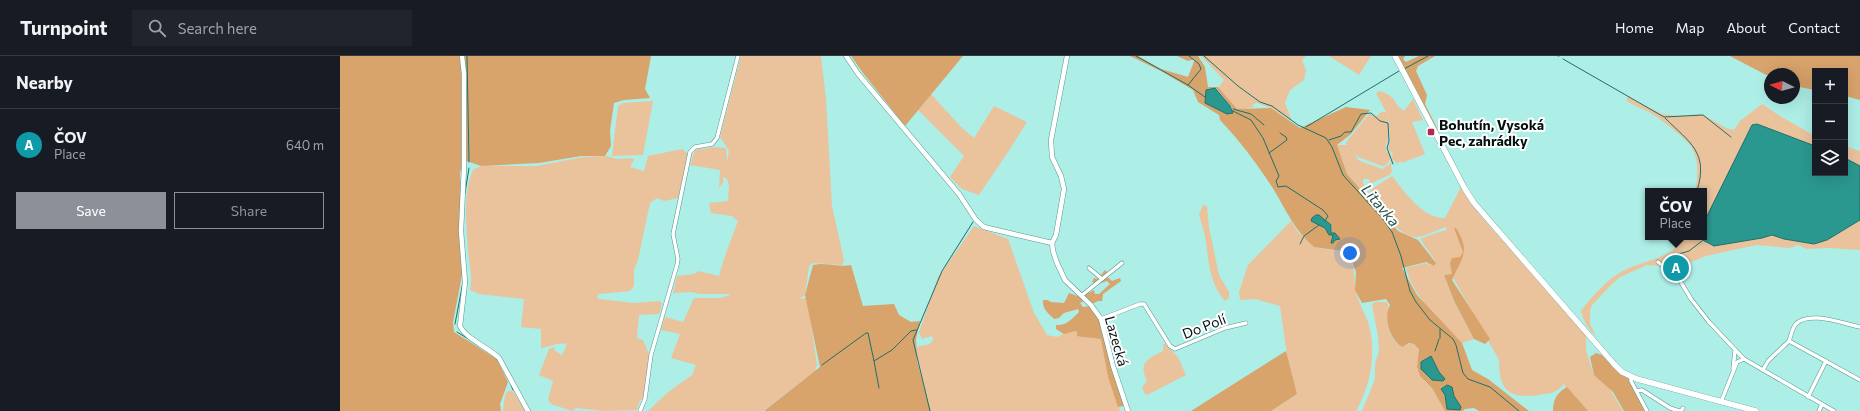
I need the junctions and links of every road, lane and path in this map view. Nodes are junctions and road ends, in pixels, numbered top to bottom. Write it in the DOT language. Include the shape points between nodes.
graph roads {
  1 [pos="462,56"];
  2 [pos="738,56"];
  3 [pos="846,56"];
  4 [pos="1067,56"];
  5 [pos="1394,56"];
  6 [pos="1052,243"];
  7 [pos="1658,262"];
  8 [pos="1122,263"];
  9 [pos="1089,268"];
  10 [pos="1102,279"];
  11 [pos="1081,296"];
  12 [pos="1101,319"];
  13 [pos="1246,323"];
  14 [pos="1860,327"];
  15 [pos="1789,341"];
  16 [pos="1735,351"];
  17 [pos="1744,359"];
  18 [pos="1826,361"];
  19 [pos="1734,370"];
  20 [pos="1762,370"];
  21 [pos="1631,377"];
  22 [pos="1860,380"];
  23 [pos="1637,391"];
  24 [pos="1808,396"];
  25 [pos="1721,402"];
  26 [pos="1822,404"];
  27 [pos="1681,410"];
  28 [pos="528,411"];
  29 [pos="640,411"];
  30 [pos="1128,411"];
  31 [pos="1647,411"];
  32 [pos="1756,411"];
  33 [pos="1819,411"];
  34 [pos="1834,411"];
  1 -- 28 [label="street" via="464,167 461,231 465,282 460,326 466,334 493,351 499,358"];
  2 -- 29 [label="street" via="717,138 712,144 695,147 690,152 673,234 677,265 651,355 645,399"];
  3 -- 6 [label="street" via="959,194 976,220 992,230"];
  4 -- 6 [label="street" via="1051,140 1052,157 1064,189 1056,235"];
  5 -- 21 [label="main road" via="1474,203 1614,364"];
  6 -- 11 [label="street, Lazecká" via="1061,273 1068,285"];
  7 -- 16 [label="street" via="1679,279 1709,322"];
  8 -- 10 [label="street"];
  9 -- 10 [label="street"];
  10 -- 11 [label="street"];
  11 -- 12 [label="street, Lazecká"];
  12 -- 13 [label="street, Do Polí" via="1144,304 1174,349 1225,328"];
  12 -- 30 [label="street, Lazecká"];
  14 -- 15 [label="street" via="1817,318 1805,319 1796,325"];
  15 -- 18 [label="street"];
  15 -- 20 [label="street"];
  16 -- 17 [label="street"];
  16 -- 19 [label="street"];
  17 -- 19 [label="street" via="1739,360"];
  17 -- 20 [label="street"];
  18 -- 22 [label="street"];
  18 -- 24 [label="street"];
  19 -- 25 [label="street"];
  20 -- 24 [label="street"];
  21 -- 23 [label="street"];
  21 -- 25 [label="main road"];
  23 -- 27 [label="street" via="1642,390 1670,408"];
  23 -- 31 [label="street"];
  24 -- 26 [label="street"];
  25 -- 32 [label="main road"];
  26 -- 33 [label="street"];
  26 -- 34 [label="street"];
}
